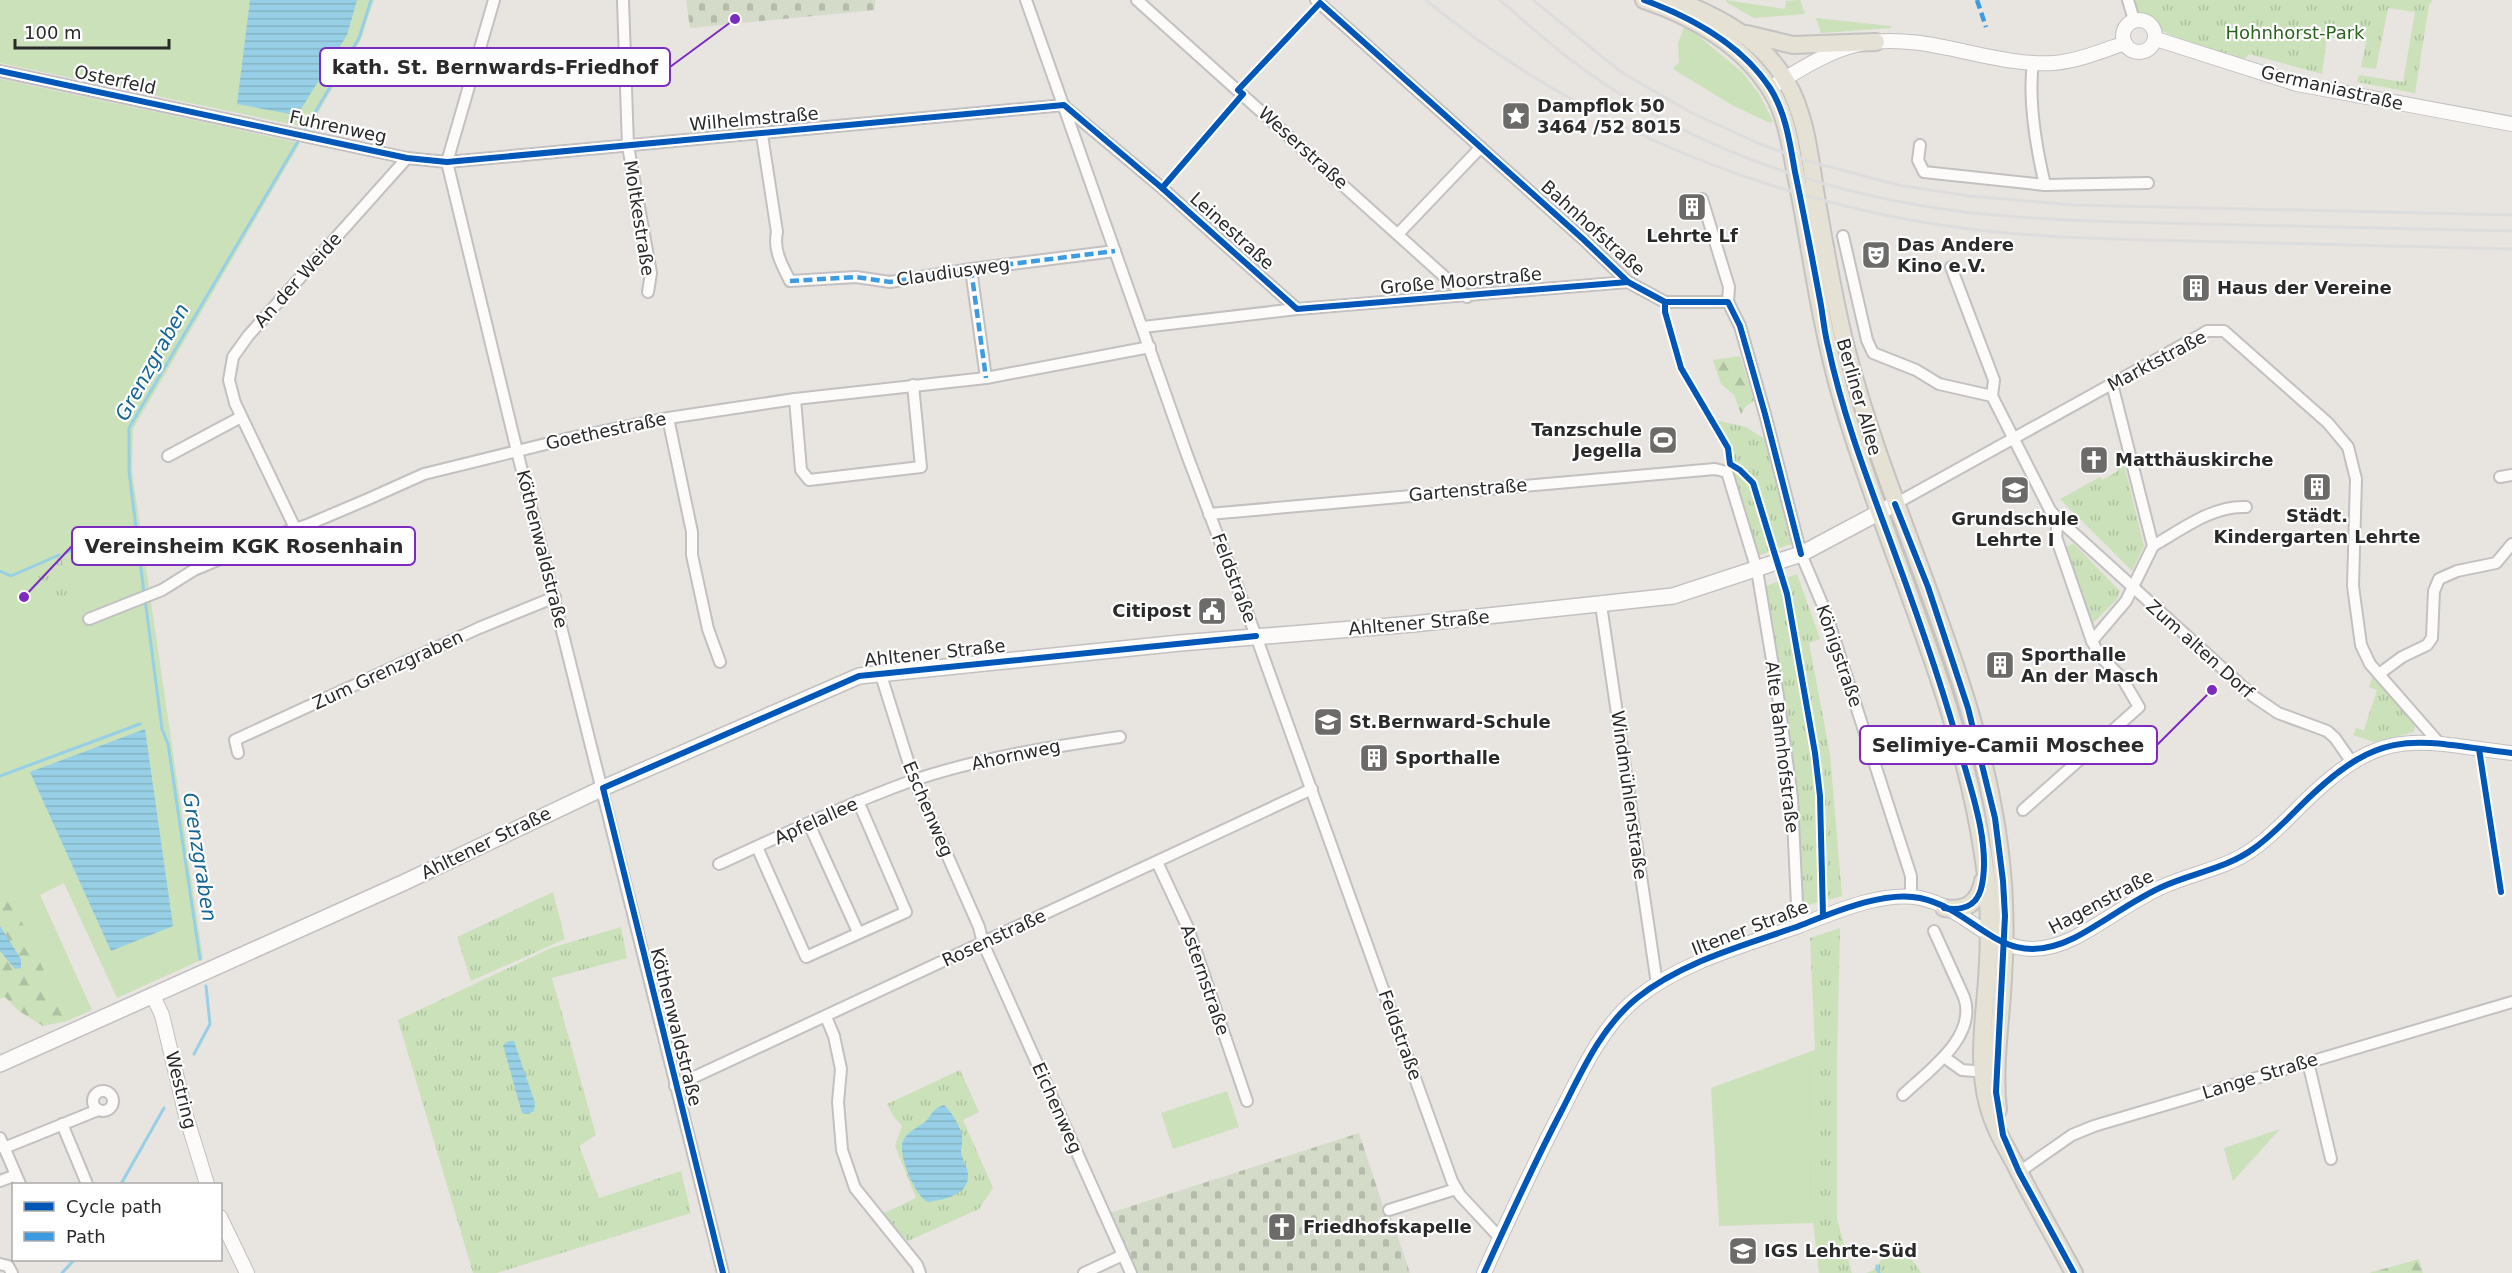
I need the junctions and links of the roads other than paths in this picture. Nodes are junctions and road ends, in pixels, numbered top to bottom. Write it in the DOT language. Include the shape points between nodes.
graph roads {
  1 [pos="494,0"];
  2 [pos="623,0"];
  3 [pos="1026,0"];
  4 [pos="1137,0"];
  5 [pos="1316,0"];
  6 [pos="1644,0"];
  7 [pos="1676,0"];
  8 [pos="2128,0"];
  9 [pos="2134,20"];
  10 [pos="1736,28"];
  11 [pos="2156,39"];
  12 [pos="1876,42"];
  13 [pos="2125,44"];
  14 [pos="2032,62"];
  15 [pos="0,71"];
  16 [pos="1785,79"];
  17 [pos="1770,88"];
  18 [pos="1064,105"];
  19 [pos="223,118"];
  20 [pos="2512,124"];
  21 [pos="762,135"];
  22 [pos="1920,145"];
  23 [pos="628,146"];
  24 [pos="1481,147"];
  25 [pos="407,158"];
  26 [pos="447,162"];
  27 [pos="2148,183"];
  28 [pos="2045,185"];
  29 [pos="1702,199"];
  30 [pos="1398,234"];
  31 [pos="1843,236"];
  32 [pos="1116,251"];
  33 [pos="1951,267"];
  34 [pos="971,268"];
  35 [pos="1628,282"];
  36 [pos="648,292"];
  37 [pos="1467,297"];
  38 [pos="1728,302"];
  39 [pos="1297,309"];
  40 [pos="1143,327"];
  41 [pos="1150,347"];
  42 [pos="986,378"];
  43 [pos="2112,384"];
  44 [pos="913,385"];
  45 [pos="1992,396"];
  46 [pos="795,399"];
  47 [pos="242,417"];
  48 [pos="668,418"];
  49 [pos="2014,437"];
  50 [pos="517,451"];
  51 [pos="168,456"];
  52 [pos="1727,472"];
  53 [pos="2512,475"];
  54 [pos="2500,477"];
  55 [pos="1895,504"];
  56 [pos="2246,507"];
  57 [pos="1880,513"];
  58 [pos="1209,514"];
  59 [pos="2058,519"];
  60 [pos="295,528"];
  61 [pos="2512,544"];
  62 [pos="2153,546"];
  63 [pos="1801,554"];
  64 [pos="1757,570"];
  65 [pos="2132,587"];
  66 [pos="555,597"];
  67 [pos="1601,605"];
  68 [pos="89,619"];
  69 [pos="1256,636"];
  70 [pos="2092,641"];
  71 [pos="720,662"];
  72 [pos="880,672"];
  73 [pos="2379,674"];
  74 [pos="1120,737"];
  75 [pos="2440,744"];
  76 [pos="238,753"];
  77 [pos="2512,753"];
  78 [pos="2351,761"];
  79 [pos="914,780"];
  80 [pos="603,788"];
  81 [pos="1312,789"];
  82 [pos="858,801"];
  83 [pos="2023,810"];
  84 [pos="809,824"];
  85 [pos="757,847"];
  86 [pos="1984,859"];
  87 [pos="1157,862"];
  88 [pos="718,864"];
  89 [pos="1911,897"];
  90 [pos="1944,908"];
  91 [pos="1798,926"];
  92 [pos="1934,930"];
  93 [pos="858,932"];
  94 [pos="1997,940"];
  95 [pos="983,943"];
  96 [pos="1657,984"];
  97 [pos="153,996"];
  98 [pos="2512,1002"];
  99 [pos="826,1017"];
  100 [pos="1944,1057"];
  101 [pos="2308,1062"];
  102 [pos="0,1064"];
  103 [pos="1989,1072"];
  104 [pos="675,1086"];
  105 [pos="1903,1095"];
  106 [pos="1247,1101"];
  107 [pos="98,1110"];
  108 [pos="62,1124"];
  109 [pos="2,1143"];
  110 [pos="2331,1159"];
  111 [pos="2016,1166"];
  112 [pos="18,1180"];
  113 [pos="0,1181"];
  114 [pos="86,1183"];
  115 [pos="206,1183"];
  116 [pos="1456,1189"];
  117 [pos="1389,1210"];
  118 [pos="222,1221"];
  119 [pos="1500,1238"];
  120 [pos="1123,1255"];
  121 [pos="247,1273"];
  122 [pos="723,1273"];
  123 [pos="920,1273"];
  124 [pos="1084,1273"];
  125 [pos="1131,1273"];
  126 [pos="1484,1273"];
  127 [pos="2074,1273"];
  1 -- 26 [label="street, Köthenwaldstraße"];
  2 -- 23 [label="street, Moltkestraße"];
  3 -- 18 [label="street, Feldstraße"];
  4 -- 30 [label="street, Weserstraße"];
  5 -- 24 [label="street, Bahnhofstraße"];
  6 -- 17 [label="main road, Berliner Allee" via="1687,18 1727,43"];
  7 -- 10 [label="main road"];
  8 -- 9 [label="street"];
  9 -- 11 [label="street" via="2149,22"];
  9 -- 13 [label="street" via="2123,31"];
  10 -- 12 [label="main road" via="1793,45"];
  10 -- 16 [label="main road, Berliner Allee"];
  11 -- 13 [label="street" via="2142,52 2132,51"];
  11 -- 20 [label="street, Germaniastraße" via="2297,84"];
  12 -- 14 [label="street" via="1908,42"];
  12 -- 16 [label="street" via="1838,51"];
  13 -- 14 [label="street" via="2069,61"];
  14 -- 28 [label="street" via="2031,100"];
  15 -- 19 [label="street, Osterfeld"];
  16 -- 17 [label="street"];
  16 -- 55 [label="main road, Berliner Allee" via="1807,140 1844,341"];
  17 -- 57 [label="main road, Berliner Allee" via="1787,132 1827,345"];
  18 -- 21 [label="street, Wilhelmstraße"];
  18 -- 32 [label="street, Feldstraße"];
  18 -- 39 [label="street, Leinestraße"];
  19 -- 25 [label="street, Fuhrenweg"];
  21 -- 23 [label="street, Wilhelmstraße"];
  21 -- 34 [label="street, Claudiusweg" via="776,248 790,281 856,277 890,282"];
  22 -- 28 [label="street" via="1918,160 1924,172"];
  23 -- 26 [label="street, Wilhelmstraße"];
  23 -- 36 [label="street, Moltkestraße" via="651,273"];
  24 -- 30 [label="street"];
  24 -- 35 [label="street, Bahnhofstraße"];
  25 -- 26 [label="street, Fuhrenweg"];
  25 -- 47 [label="street, An der Weide" via="233,357 230,380"];
  26 -- 50 [label="street, Köthenwaldstraße"];
  27 -- 28 [label="street"];
  29 -- 38 [label="street" via="1729,287"];
  30 -- 37 [label="street, Weserstraße"];
  31 -- 45 [label="street" via="1873,353 1940,384"];
  32 -- 34 [label="street, Claudiusweg"];
  32 -- 40 [label="street, Feldstraße"];
  33 -- 45 [label="street" via="1994,380"];
  34 -- 42 [label="street"];
  35 -- 37 [label="street, Große Moorstraße"];
  35 -- 38 [label="street, Bahnhofstraße" via="1665,302"];
  37 -- 39 [label="street, Große Moorstraße"];
  38 -- 63 [label="street" via="1740,326"];
  39 -- 40 [label="street, Große Moorstraße"];
  40 -- 41 [label="street, Feldstraße"];
  41 -- 42 [label="street, Goethestraße"];
  41 -- 58 [label="street, Feldstraße"];
  42 -- 44 [label="street, Goethestraße"];
  43 -- 49 [label="street, Marktstraße"];
  43 -- 62 [label="street"];
  43 -- 73 [label="street, Marktstraße" via="2207,332 2224,331 2328,423 2348,447 2356,478 2353,586 2361,645"];
  44 -- 46 [label="street, Goethestraße"];
  44 -- 46 [label="street" via="921,467 809,480 801,470"];
  45 -- 49 [label="street"];
  46 -- 48 [label="street, Goethestraße"];
  47 -- 51 [label="street"];
  47 -- 60 [label="street, An der Weide"];
  48 -- 50 [label="street, Goethestraße"];
  48 -- 71 [label="street" via="692,532 692,555 708,629"];
  49 -- 55 [label="street, Marktstraße"];
  49 -- 59 [label="street"];
  50 -- 60 [label="street, Goethestraße" via="424,474"];
  50 -- 66 [label="street, Köthenwaldstraße"];
  52 -- 58 [label="street, Gartenstraße" via="1715,469"];
  52 -- 64 [label="street, Alte Bahnhofstraße"];
  53 -- 54 [label="street"];
  55 -- 57 [label="main road, Marktstraße"];
  55 -- 94 [label="main road, Berliner Allee" via="1951,656 1986,777 2003,881"];
  56 -- 62 [label="street" via="2220,509"];
  57 -- 63 [label="main road, Marktstraße"];
  57 -- 86 [label="main road, Berliner Allee" via="1950,714 1974,803"];
  58 -- 69 [label="street, Feldstraße"];
  59 -- 65 [label="street, Zum alten Dorf"];
  59 -- 70 [label="street" via="2056,537"];
  60 -- 68 [label="street, Goethestraße"];
  61 -- 73 [label="street" via="2496,563 2439,579 2434,591 2432,638"];
  62 -- 65 [label="street"];
  63 -- 64 [label="main road, Ahltener Straße"];
  63 -- 89 [label="street, Königstraße" via="1826,613 1911,876"];
  64 -- 67 [label="main road, Ahltener Straße" via="1673,596"];
  64 -- 91 [label="street, Alte Bahnhofstraße" via="1792,798"];
  65 -- 70 [label="street" via="2126,601"];
  65 -- 78 [label="street, Zum alten Dorf" via="2253,696 2278,712 2327,731"];
  66 -- 76 [label="street, Zum Grenzgraben" via="235,740"];
  66 -- 80 [label="street, Köthenwaldstraße"];
  67 -- 69 [label="main road, Ahltener Straße"];
  67 -- 96 [label="street, Windmühlenstraße"];
  69 -- 72 [label="main road, Ahltener Straße"];
  69 -- 81 [label="street, Feldstraße"];
  70 -- 83 [label="street" via="2139,707"];
  72 -- 79 [label="street, Eschenweg"];
  72 -- 80 [label="main road, Ahltener Straße" via="859,675"];
  73 -- 75 [label="street, Marktstraße"];
  74 -- 79 [label="street, Ahornweg" via="1027,750"];
  75 -- 77 [label="street, Hagenstraße"];
  75 -- 78 [label="street, Hagenstraße" via="2392,744"];
  78 -- 94 [label="street, Hagenstraße" via="2251,851 2160,887 2059,944 2031,949"];
  79 -- 82 [label="street, Apfelallee"];
  79 -- 95 [label="street, Eschenweg"];
  80 -- 97 [label="main road, Ahltener Straße"];
  80 -- 104 [label="street, Köthenwaldstraße"];
  81 -- 87 [label="street, Rosenstraße"];
  81 -- 116 [label="street, Feldstraße"];
  82 -- 84 [label="street, Apfelallee"];
  82 -- 93 [label="street" via="906,912"];
  84 -- 85 [label="street, Apfelallee"];
  84 -- 93 [label="street"];
  85 -- 88 [label="street, Apfelallee"];
  85 -- 93 [label="street" via="806,957"];
  86 -- 90 [label="main road" via="1976,900 1966,908"];
  86 -- 94 [label="main road, Berliner Allee"];
  87 -- 95 [label="street, Rosenstraße"];
  87 -- 106 [label="street, Asternstraße" via="1188,928"];
  89 -- 90 [label="street, Iltener Straße"];
  89 -- 91 [label="street, Iltener Straße" via="1874,902"];
  90 -- 94 [label="street, Iltener Straße"];
  91 -- 96 [label="street, Iltener Straße" via="1705,960"];
  92 -- 100 [label="street" via="1967,1004 1964,1027"];
  94 -- 103 [label="main road"];
  95 -- 99 [label="street, Rosenstraße"];
  95 -- 120 [label="street, Eichenweg"];
  96 -- 119 [label="street, Iltener Straße" via="1620,1013 1605,1034 1559,1116"];
  97 -- 102 [label="main road, Ahltener Straße"];
  97 -- 115 [label="street, Westring" via="162,1015"];
  98 -- 101 [label="street, Lange Straße"];
  99 -- 104 [label="street, Rosenstraße"];
  99 -- 123 [label="street" via="841,1069 838,1102 842,1150 855,1188"];
  100 -- 103 [label="street" via="1962,1070"];
  100 -- 105 [label="street"];
  101 -- 110 [label="street"];
  101 -- 111 [label="street, Lange Straße" via="2082,1130"];
  103 -- 111 [label="main road" via="1988,1106"];
  104 -- 122 [label="street, Köthenwaldstraße"];
  107 -- 108 [label="street"];
  108 -- 109 [label="street"];
  108 -- 114 [label="street"];
  109 -- 112 [label="street"];
  111 -- 127 [label="main road"];
  112 -- 113 [label="street"];
  116 -- 117 [label="street"];
  116 -- 119 [label="street, Feldstraße"];
  118 -- 121 [label="street"];
  119 -- 126 [label="street, Iltener Straße"];
  120 -- 124 [label="street"];
  120 -- 125 [label="street, Eichenweg"];
}
